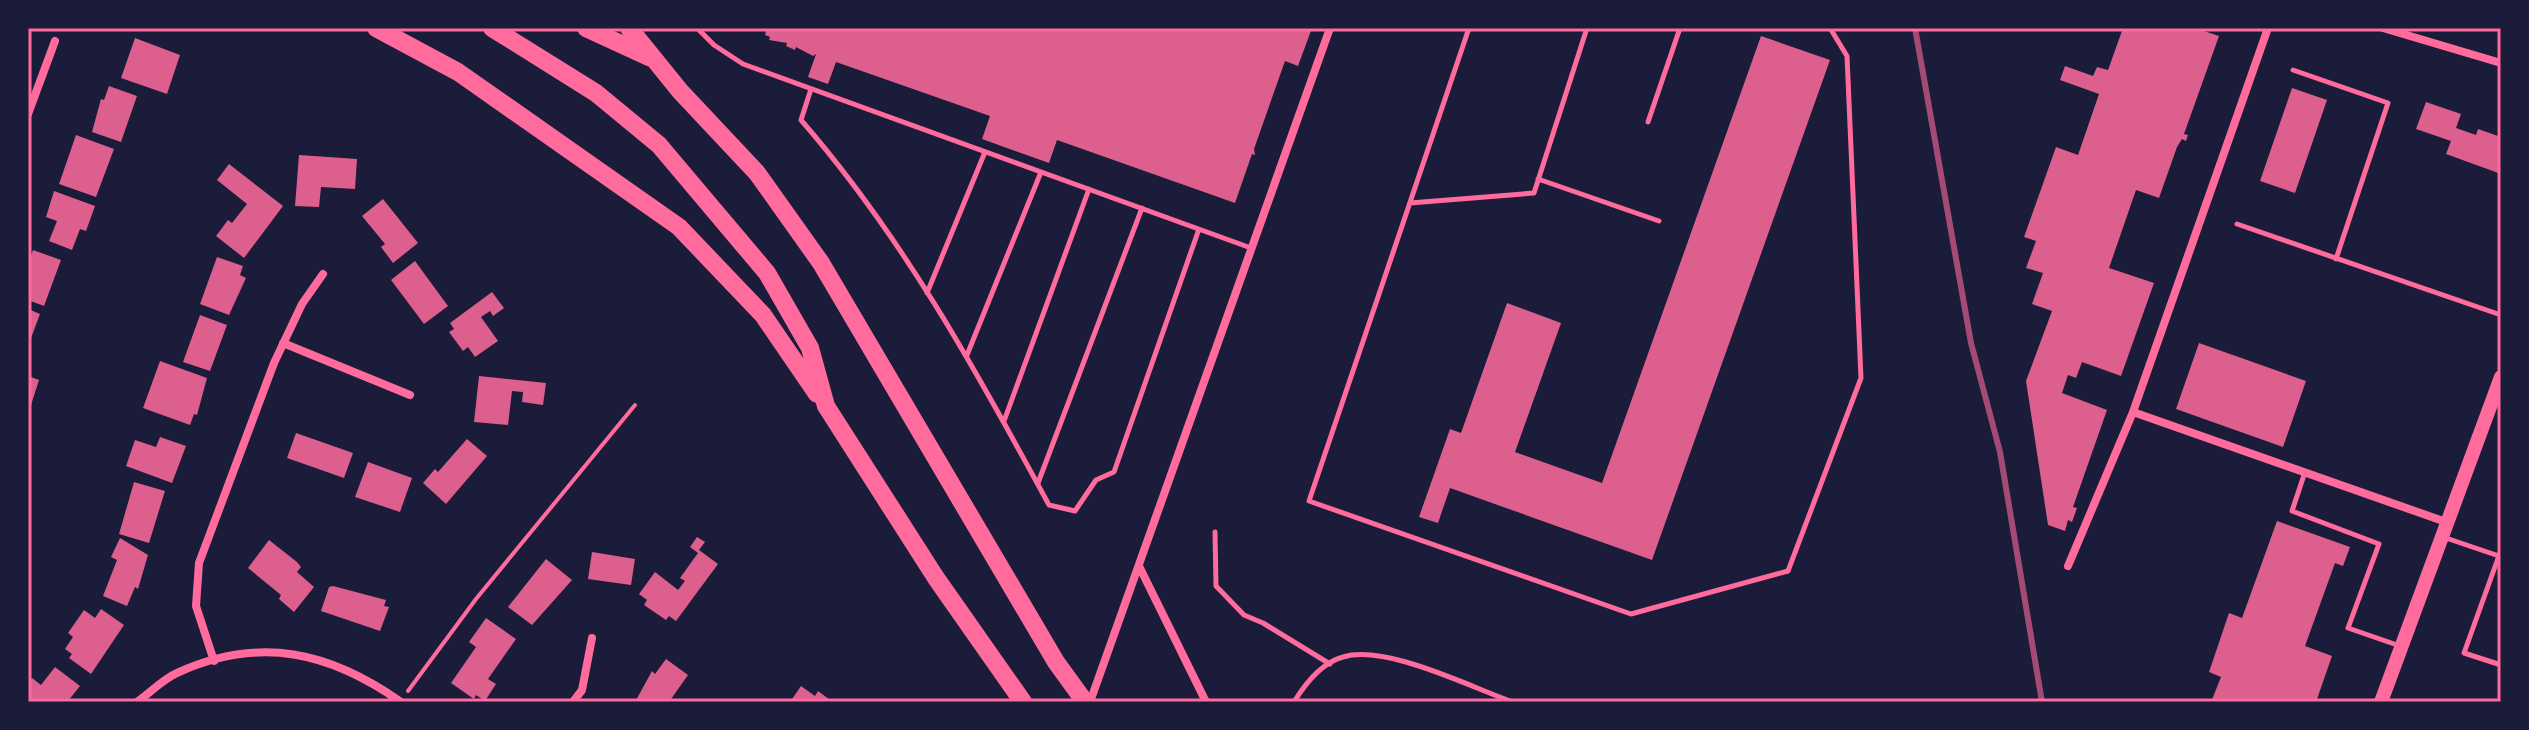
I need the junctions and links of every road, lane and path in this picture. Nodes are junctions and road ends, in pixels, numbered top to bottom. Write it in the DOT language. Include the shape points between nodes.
graph roads {
  1 [pos="376,28"];
  2 [pos="492,28"];
  3 [pos="586,28"];
  4 [pos="629,28"];
  5 [pos="697,28"];
  6 [pos="1330,28"];
  7 [pos="1469,28"];
  8 [pos="1587,28"];
  9 [pos="1680,28"];
  10 [pos="1830,28"];
  11 [pos="2268,28"];
  12 [pos="2383,28"];
  13 [pos="55,41"];
  14 [pos="655,59"];
  15 [pos="2501,63"];
  16 [pos="2293,70"];
  17 [pos="811,89"];
  18 [pos="28,114"];
  19 [pos="1648,122"];
  20 [pos="985,152"];
  21 [pos="1041,172"];
  22 [pos="1538,179"];
  23 [pos="1089,189"];
  24 [pos="1410,203"];
  25 [pos="1142,208"];
  26 [pos="1659,221"];
  27 [pos="2237,224"];
  28 [pos="1199,229"];
  29 [pos="1253,248"];
  30 [pos="2336,259"];
  31 [pos="323,274"];
  32 [pos="927,293"];
  33 [pos="2501,315"];
  34 [pos="283,343"];
  35 [pos="967,355"];
  36 [pos="2501,377"];
  37 [pos="410,395"];
  38 [pos="635,405"];
  39 [pos="826,406"];
  40 [pos="2133,412"];
  41 [pos="1004,422"];
  42 [pos="2305,472"];
  43 [pos="1038,484"];
  44 [pos="2446,522"];
  45 [pos="1215,532"];
  46 [pos="2441,536"];
  47 [pos="2500,553"];
  48 [pos="1139,566"];
  49 [pos="2068,566"];
  50 [pos="592,638"];
  51 [pos="2401,646"];
  52 [pos="214,661"];
  53 [pos="1330,664"];
  54 [pos="2501,665"];
  55 [pos="137,702"];
  56 [pos="401,702"];
  57 [pos="573,702"];
  58 [pos="1023,702"];
  59 [pos="1087,702"];
  60 [pos="1206,702"];
  61 [pos="1294,702"];
  62 [pos="1513,702"];
  63 [pos="2381,702"];
  1 -- 39 [label="highway" via="458,72 679,227 763,315"];
  2 -- 39 [label="highway" via="596,93 659,145 767,273 810,348"];
  3 -- 14 [label="highway"];
  4 -- 14 [label="highway"];
  5 -- 17 [label="lane" via="743,64"];
  6 -- 29 [label="street"];
  7 -- 24 [label="lane"];
  8 -- 22 [label="lane"];
  9 -- 19 [label="lane"];
  10 -- 24 [label="lane" via="1847,56 1861,378 1788,571 1631,614 1309,501"];
  11 -- 40 [label="street"];
  12 -- 15 [label="street"];
  13 -- 18 [label="street"];
  14 -- 59 [label="highway" via="757,173 821,263 1048,649"];
  16 -- 30 [label="lane" via="2388,103"];
  17 -- 20 [label="lane"];
  17 -- 32 [label="lane" via="801,120 854,180"];
  20 -- 21 [label="lane"];
  20 -- 32 [label="lane"];
  21 -- 23 [label="lane"];
  21 -- 35 [label="lane"];
  22 -- 24 [label="lane" via="1534,193"];
  22 -- 26 [label="lane"];
  23 -- 25 [label="lane"];
  23 -- 41 [label="lane"];
  25 -- 28 [label="lane"];
  25 -- 43 [label="lane"];
  27 -- 30 [label="lane"];
  28 -- 29 [label="lane"];
  28 -- 43 [label="lane" via="1114,472 1096,480 1075,511 1049,505"];
  29 -- 48 [label="street"];
  30 -- 33 [label="lane"];
  31 -- 34 [label="street"];
  32 -- 35 [label="lane"];
  34 -- 37 [label="street"];
  34 -- 52 [label="street" via="199,563 196,606"];
  35 -- 41 [label="lane"];
  36 -- 44 [label="main road"];
  38 -- 56 [label="path" via="476,599"];
  39 -- 58 [label="highway"];
  40 -- 42 [label="street"];
  40 -- 49 [label="street"];
  41 -- 43 [label="lane"];
  42 -- 44 [label="street"];
  42 -- 51 [label="lane" via="2292,511 2379,544 2348,628"];
  44 -- 46 [label="main road"];
  45 -- 53 [label="lane" via="1216,586 1244,615"];
  46 -- 47 [label="lane"];
  46 -- 51 [label="main road"];
  47 -- 54 [label="lane" via="2464,653"];
  48 -- 59 [label="street"];
  48 -- 60 [label="street"];
  50 -- 57 [label="street" via="582,690"];
  51 -- 63 [label="main road"];
  52 -- 55 [label="street" via="175,673"];
  52 -- 56 [label="street" via="254,650 314,656 367,678"];
  53 -- 61 [label="lane" via="1308,679"];
  53 -- 62 [label="lane" via="1342,657 1381,655"];
}
